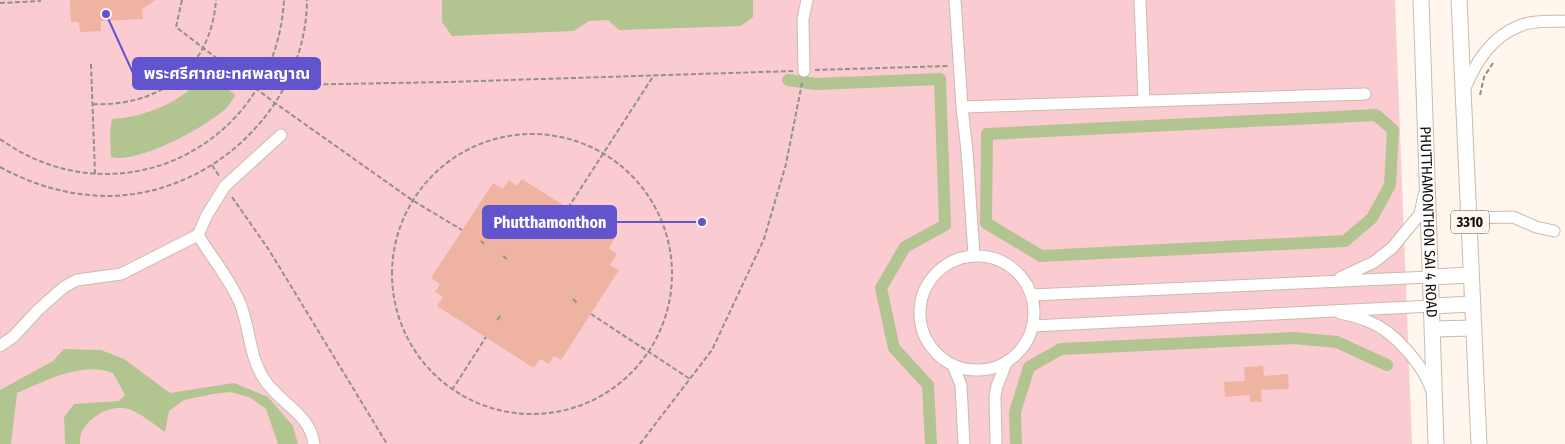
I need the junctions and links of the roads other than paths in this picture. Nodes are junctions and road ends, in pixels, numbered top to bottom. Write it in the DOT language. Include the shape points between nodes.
graph roads {
  1 [pos="807,0"];
  2 [pos="955,0"];
  3 [pos="1140,0"];
  4 [pos="1421,0"];
  5 [pos="1459,0"];
  6 [pos="1565,20"];
  7 [pos="804,71"];
  8 [pos="1464,92"];
  9 [pos="1365,94"];
  10 [pos="1144,100"];
  11 [pos="962,107"];
  12 [pos="281,134"];
  13 [pos="1427,167"];
  14 [pos="1470,218"];
  15 [pos="1554,231"];
  16 [pos="198,235"];
  17 [pos="974,255"];
  18 [pos="1471,275"];
  19 [pos="1430,277"];
  20 [pos="1334,281"];
  21 [pos="1032,295"];
  22 [pos="1472,304"];
  23 [pos="1432,306"];
  24 [pos="1330,310"];
  25 [pos="1033,326"];
  26 [pos="1474,328"];
  27 [pos="1432,329"];
  28 [pos="0,346"];
  29 [pos="1008,362"];
  30 [pos="953,365"];
  31 [pos="1436,425"];
  32 [pos="314,444"];
  33 [pos="964,444"];
  34 [pos="996,444"];
  35 [pos="1436,444"];
  36 [pos="1479,444"];
  1 -- 7 [label="street" via="803,19"];
  2 -- 11 [label="street"];
  3 -- 10 [label="street"];
  4 -- 13 [label="main road, PHUTTHAMONTHON SAI 4 ROAD"];
  5 -- 8 [label="main road, 3310"];
  6 -- 8 [label="street" via="1523,25 1495,41 1475,66"];
  8 -- 14 [label="main road, 3310"];
  9 -- 10 [label="street"];
  10 -- 11 [label="street"];
  11 -- 17 [label="street"];
  12 -- 16 [label="street" via="225,186"];
  13 -- 19 [label="main road, PHUTTHAMONTHON SAI 4 ROAD"];
  13 -- 20 [label="street" via="1420,214 1410,228 1374,262"];
  14 -- 15 [label="street" via="1513,217"];
  14 -- 18 [label="main road, 3310"];
  16 -- 28 [label="street" via="121,274 77,280 64,287"];
  16 -- 32 [label="street" via="241,304 258,370 266,383 305,419"];
  17 -- 21 [label="street" via="999,259 1010,265"];
  17 -- 30 [label="street" via="957,258 942,266 930,278 922,294 919,310 927,343 938,356"];
  18 -- 19 [label="main road"];
  18 -- 22 [label="main road, 3310"];
  19 -- 20 [label="street"];
  19 -- 23 [label="main road, PHUTTHAMONTHON SAI 4 ROAD"];
  20 -- 21 [label="street"];
  21 -- 25 [label="street"];
  22 -- 23 [label="main road"];
  22 -- 26 [label="main road, 3310"];
  23 -- 24 [label="street"];
  23 -- 27 [label="main road, PHUTTHAMONTHON SAI 4 ROAD"];
  24 -- 25 [label="street"];
  24 -- 31 [label="street" via="1371,322 1388,332 1403,347 1430,384"];
  25 -- 29 [label="street" via="1028,340"];
  26 -- 27 [label="main road"];
  26 -- 36 [label="main road, 3310"];
  27 -- 31 [label="main road, PHUTTHAMONTHON SAI 4 ROAD"];
  29 -- 30 [label="street" via="981,370"];
  29 -- 34 [label="street" via="995,396"];
  30 -- 33 [label="street" via="961,385"];
  31 -- 35 [label="main road, PHUTTHAMONTHON SAI 4 ROAD"];
}
